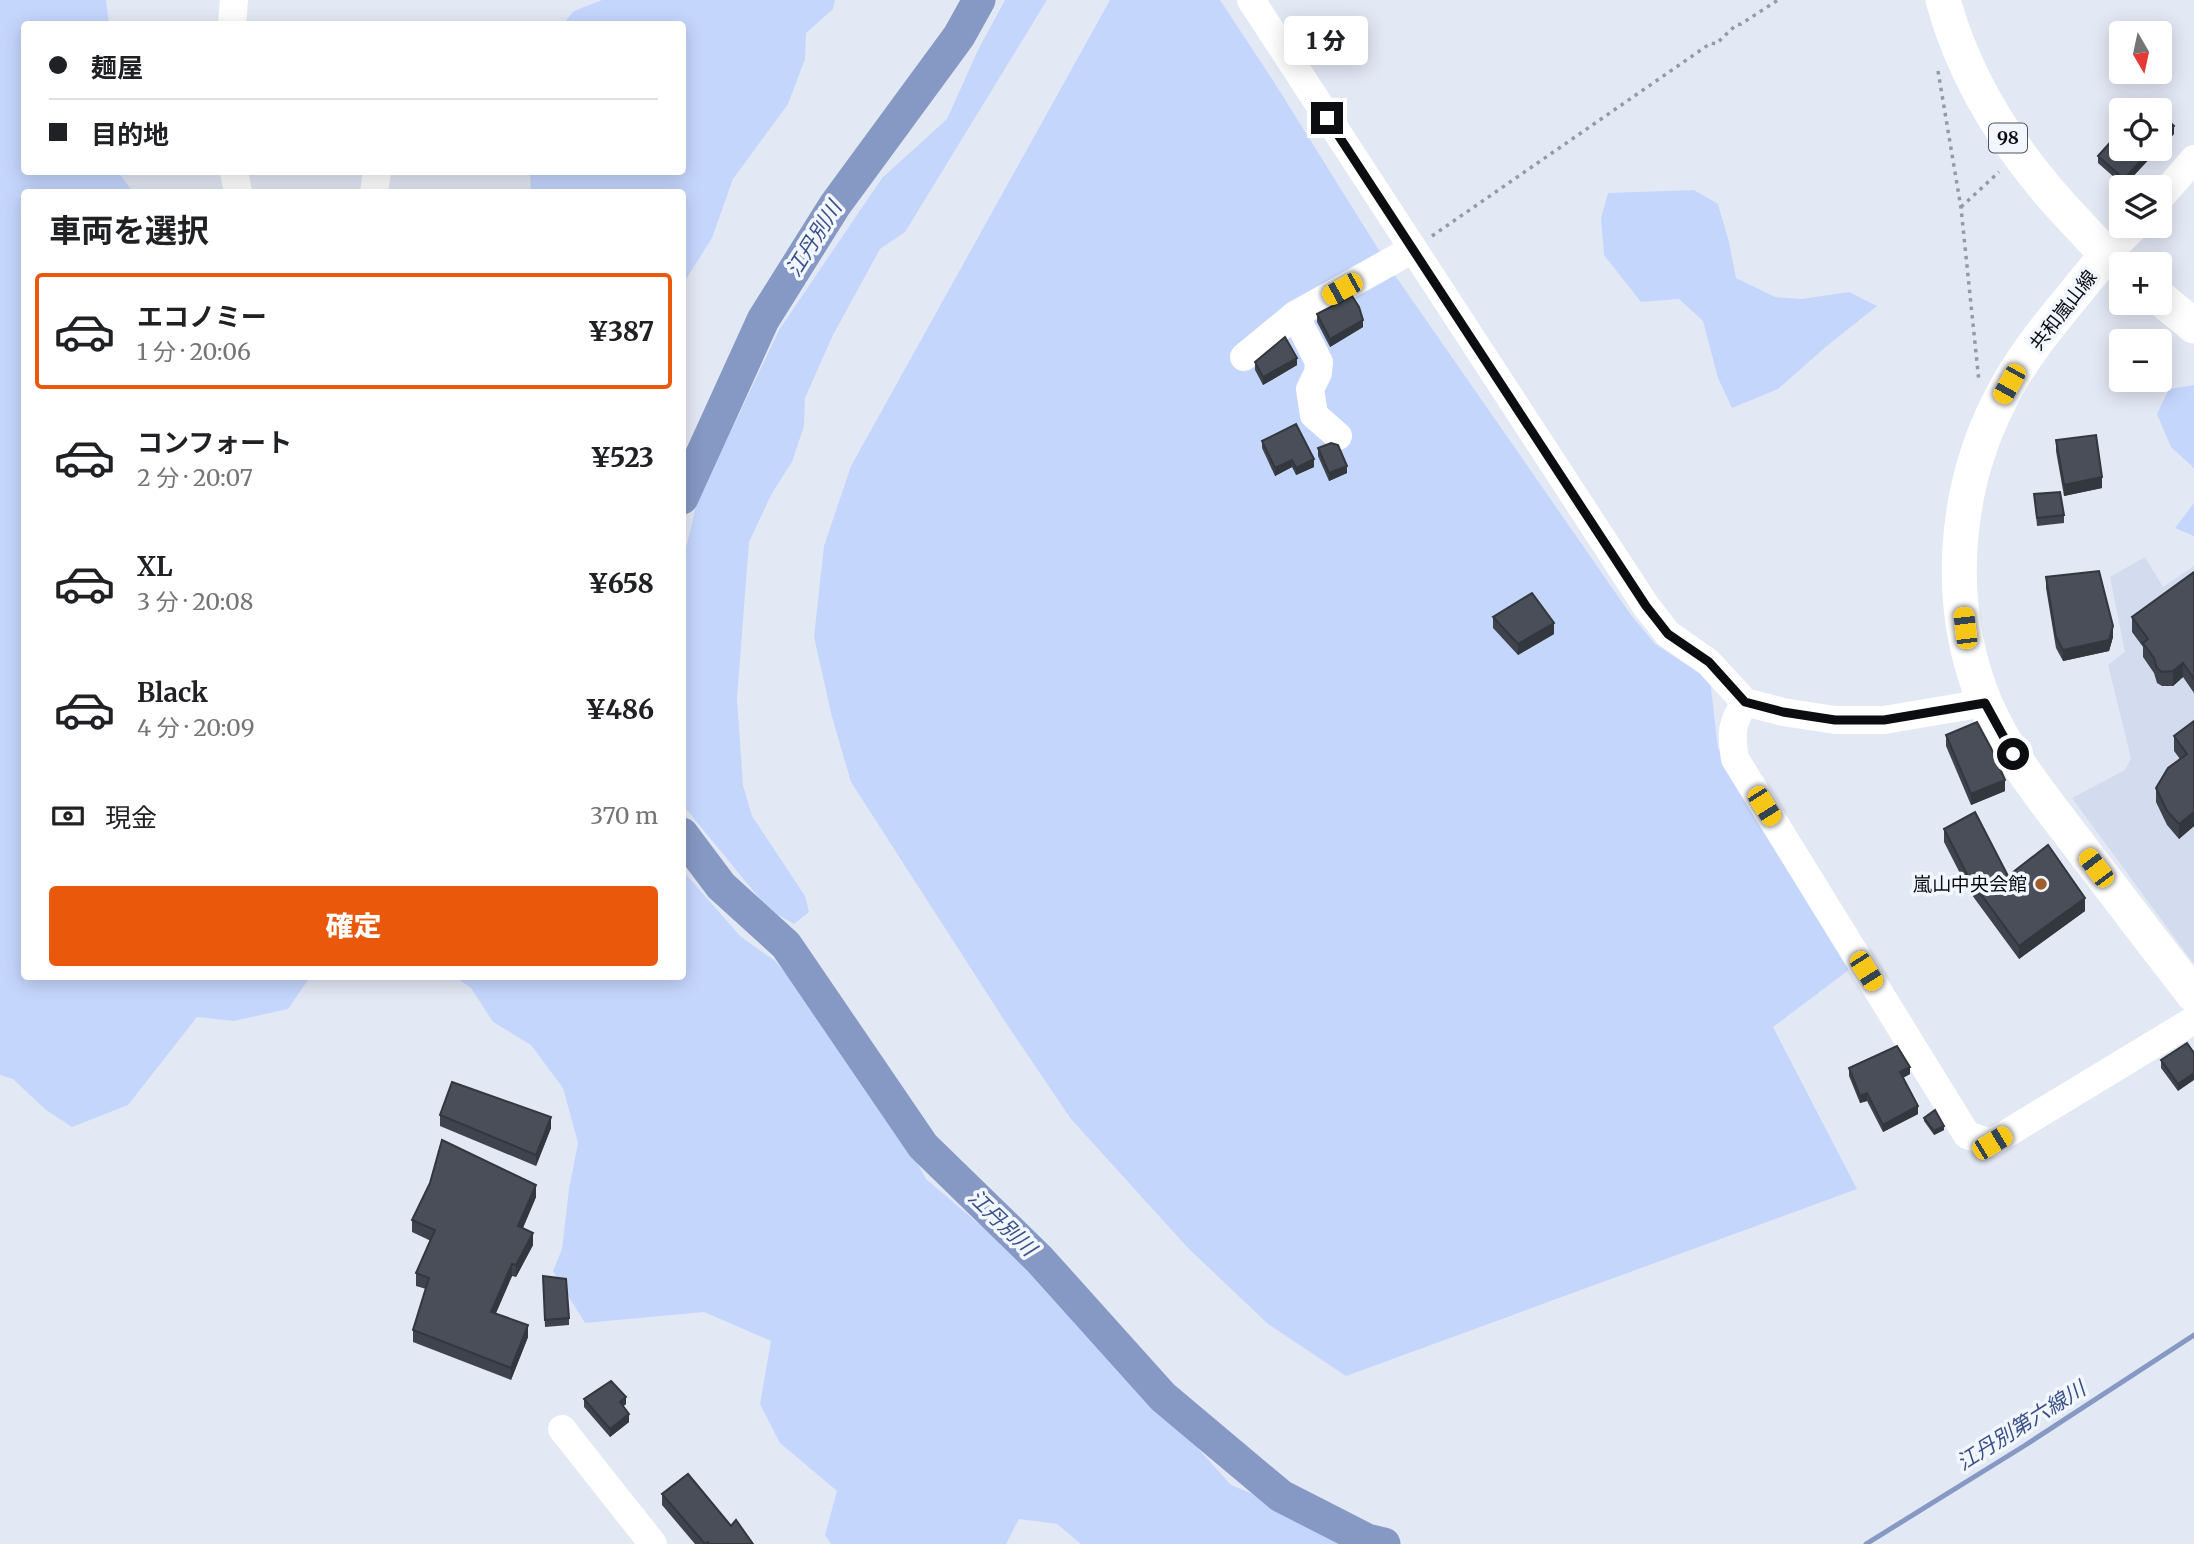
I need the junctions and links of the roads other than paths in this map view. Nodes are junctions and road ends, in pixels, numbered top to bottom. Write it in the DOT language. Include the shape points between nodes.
graph roads {
  1 [pos="233,0"];
  2 [pos="1251,0"];
  3 [pos="1944,0"];
  4 [pos="232,21"];
  5 [pos="2194,159"];
  6 [pos="2172,184"];
  7 [pos="2194,184"];
  8 [pos="2172,192"];
  9 [pos="1413,249"];
  10 [pos="2109,256"];
  11 [pos="2109,267"];
  12 [pos="2172,308"];
  13 [pos="1294,315"];
  14 [pos="2194,326"];
  15 [pos="1244,356"];
  16 [pos="1338,436"];
  17 [pos="1745,702"];
  18 [pos="1985,703"];
  19 [pos="2194,995"];
  20 [pos="2194,1020"];
  21 [pos="562,1429"];
  22 [pos="653,1544"];
  1 -- 4 [label="street"];
  2 -- 9 [label="street"];
  3 -- 10 [label="main road, 98" via="1968,70 1993,116 2052,196"];
  5 -- 6 [label="street"];
  7 -- 8 [label="street"];
  9 -- 13 [label="street"];
  9 -- 17 [label="street" via="1646,606 1668,634 1709,662"];
  11 -- 18 [label="main road, 共和嵐山線" via="2017,368 1972,467 1959,545 1960,592 1971,662"];
  12 -- 14 [label="main road"];
  13 -- 15 [label="street"];
  13 -- 16 [label="street" via="1319,362 1310,389 1314,415"];
  17 -- 18 [label="street" via="1835,720 1927,714"];
  17 -- 20 [label="street" via="1731,735 1735,759 1968,1135 1992,1143"];
  18 -- 19 [label="main road, 共和嵐山線" via="2034,787"];
  21 -- 22 [label="street"];
}
